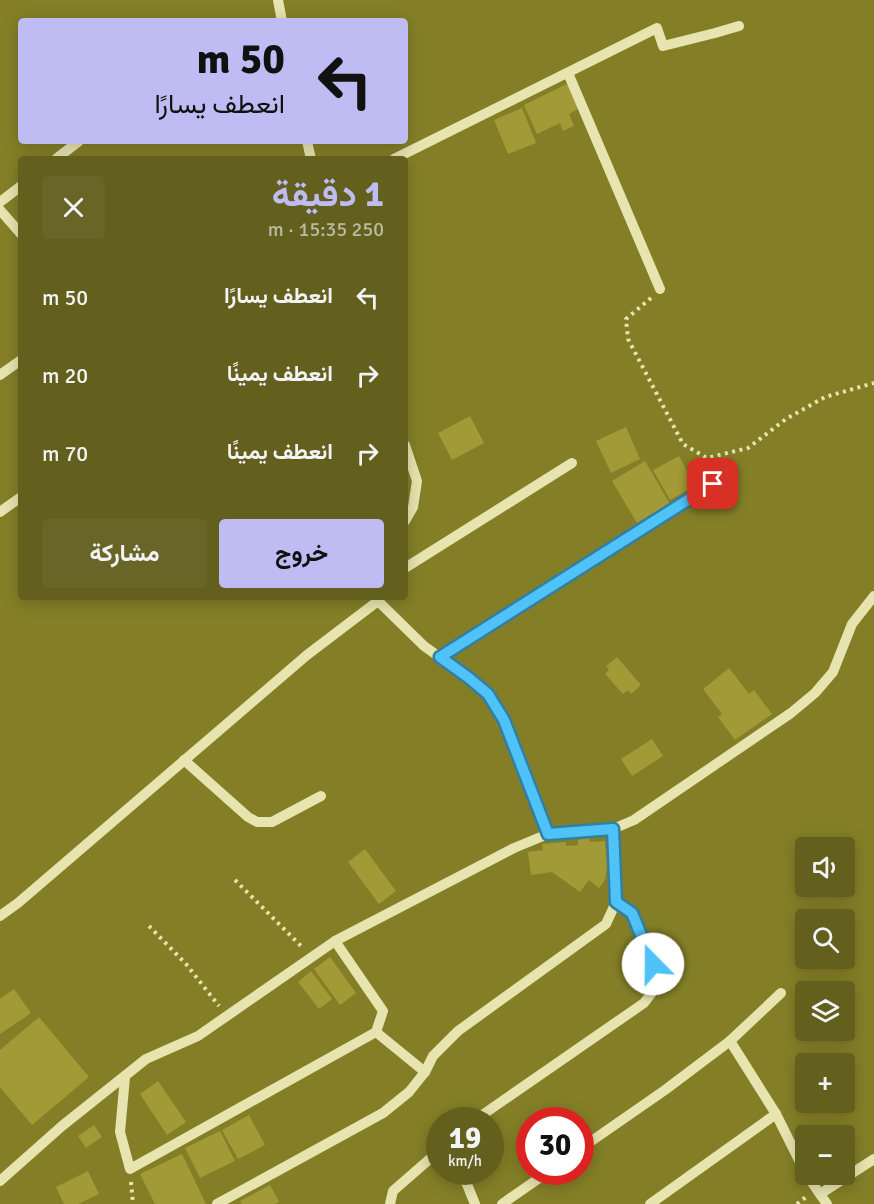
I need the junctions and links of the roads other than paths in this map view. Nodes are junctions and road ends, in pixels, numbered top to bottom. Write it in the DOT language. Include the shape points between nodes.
graph roads {
  1 [pos="278,0"];
  2 [pos="281,18"];
  3 [pos="739,26"];
  4 [pos="568,73"];
  5 [pos="75,144"];
  6 [pos="60,156"];
  7 [pos="400,156"];
  8 [pos="18,188"];
  9 [pos="0,202"];
  10 [pos="0,210"];
  11 [pos="18,231"];
  12 [pos="660,289"];
  13 [pos="18,362"];
  14 [pos="0,375"];
  15 [pos="408,454"];
  16 [pos="572,463"];
  17 [pos="732,472"];
  18 [pos="18,499"];
  19 [pos="0,512"];
  20 [pos="408,516"];
  21 [pos="408,566"];
  22 [pos="874,596"];
  23 [pos="377,600"];
  24 [pos="379,600"];
  25 [pos="440,657"];
  26 [pos="184,760"];
  27 [pos="321,796"];
  28 [pos="613,829"];
  29 [pos="548,834"];
  30 [pos="616,902"];
  31 [pos="0,916"];
  32 [pos="335,941"];
  33 [pos="781,993"];
  34 [pos="376,1032"];
  35 [pos="730,1041"];
  36 [pos="425,1072"];
  37 [pos="124,1077"];
  38 [pos="494,1107"];
  39 [pos="776,1114"];
  40 [pos="594,1139"];
  41 [pos="795,1152"];
  42 [pos="874,1159"];
  43 [pos="426,1162"];
  44 [pos="0,1181"];
  45 [pos="467,1185"];
  46 [pos="529,1185"];
  47 [pos="814,1185"];
  48 [pos="820,1194"];
  49 [pos="217,1204"];
  50 [pos="390,1204"];
  51 [pos="475,1204"];
  52 [pos="502,1204"];
  53 [pos="650,1204"];
  54 [pos="827,1204"];
  1 -- 2 [label="street"];
  3 -- 4 [label="street" via="663,45 657,28"];
  4 -- 7 [label="street"];
  4 -- 12 [label="street"];
  5 -- 6 [label="street"];
  8 -- 9 [label="street"];
  10 -- 11 [label="street"];
  13 -- 14 [label="street"];
  15 -- 20 [label="street" via="417,481"];
  16 -- 21 [label="street"];
  17 -- 25 [label="street"];
  18 -- 19 [label="street"];
  22 -- 28 [label="street" via="852,624 833,672 815,693 634,820"];
  23 -- 26 [label="street"];
  24 -- 25 [label="street"];
  25 -- 29 [label="street" via="488,694 504,720"];
  26 -- 27 [label="street" via="257,822 272,822"];
  26 -- 31 [label="street"];
  28 -- 29 [label="street"];
  28 -- 30 [label="street"];
  29 -- 32 [label="street"];
  30 -- 36 [label="street" via="606,924 458,1031 433,1056"];
  30 -- 38 [label="street" via="632,913 660,982 644,1003"];
  32 -- 34 [label="street" via="382,1011"];
  32 -- 37 [label="street" via="198,1036 146,1059"];
  33 -- 35 [label="street"];
  34 -- 36 [label="street"];
  34 -- 37 [label="street" via="130,1170 120,1132"];
  35 -- 39 [label="street"];
  35 -- 40 [label="street"];
  36 -- 49 [label="street" via="409,1092 382,1113"];
  37 -- 44 [label="street"];
  39 -- 41 [label="street"];
  39 -- 53 [label="street"];
  42 -- 48 [label="street"];
  43 -- 50 [label="street" via="393,1191"];
  45 -- 51 [label="street"];
  46 -- 52 [label="street"];
  47 -- 48 [label="street"];
  48 -- 54 [label="street"];
}
